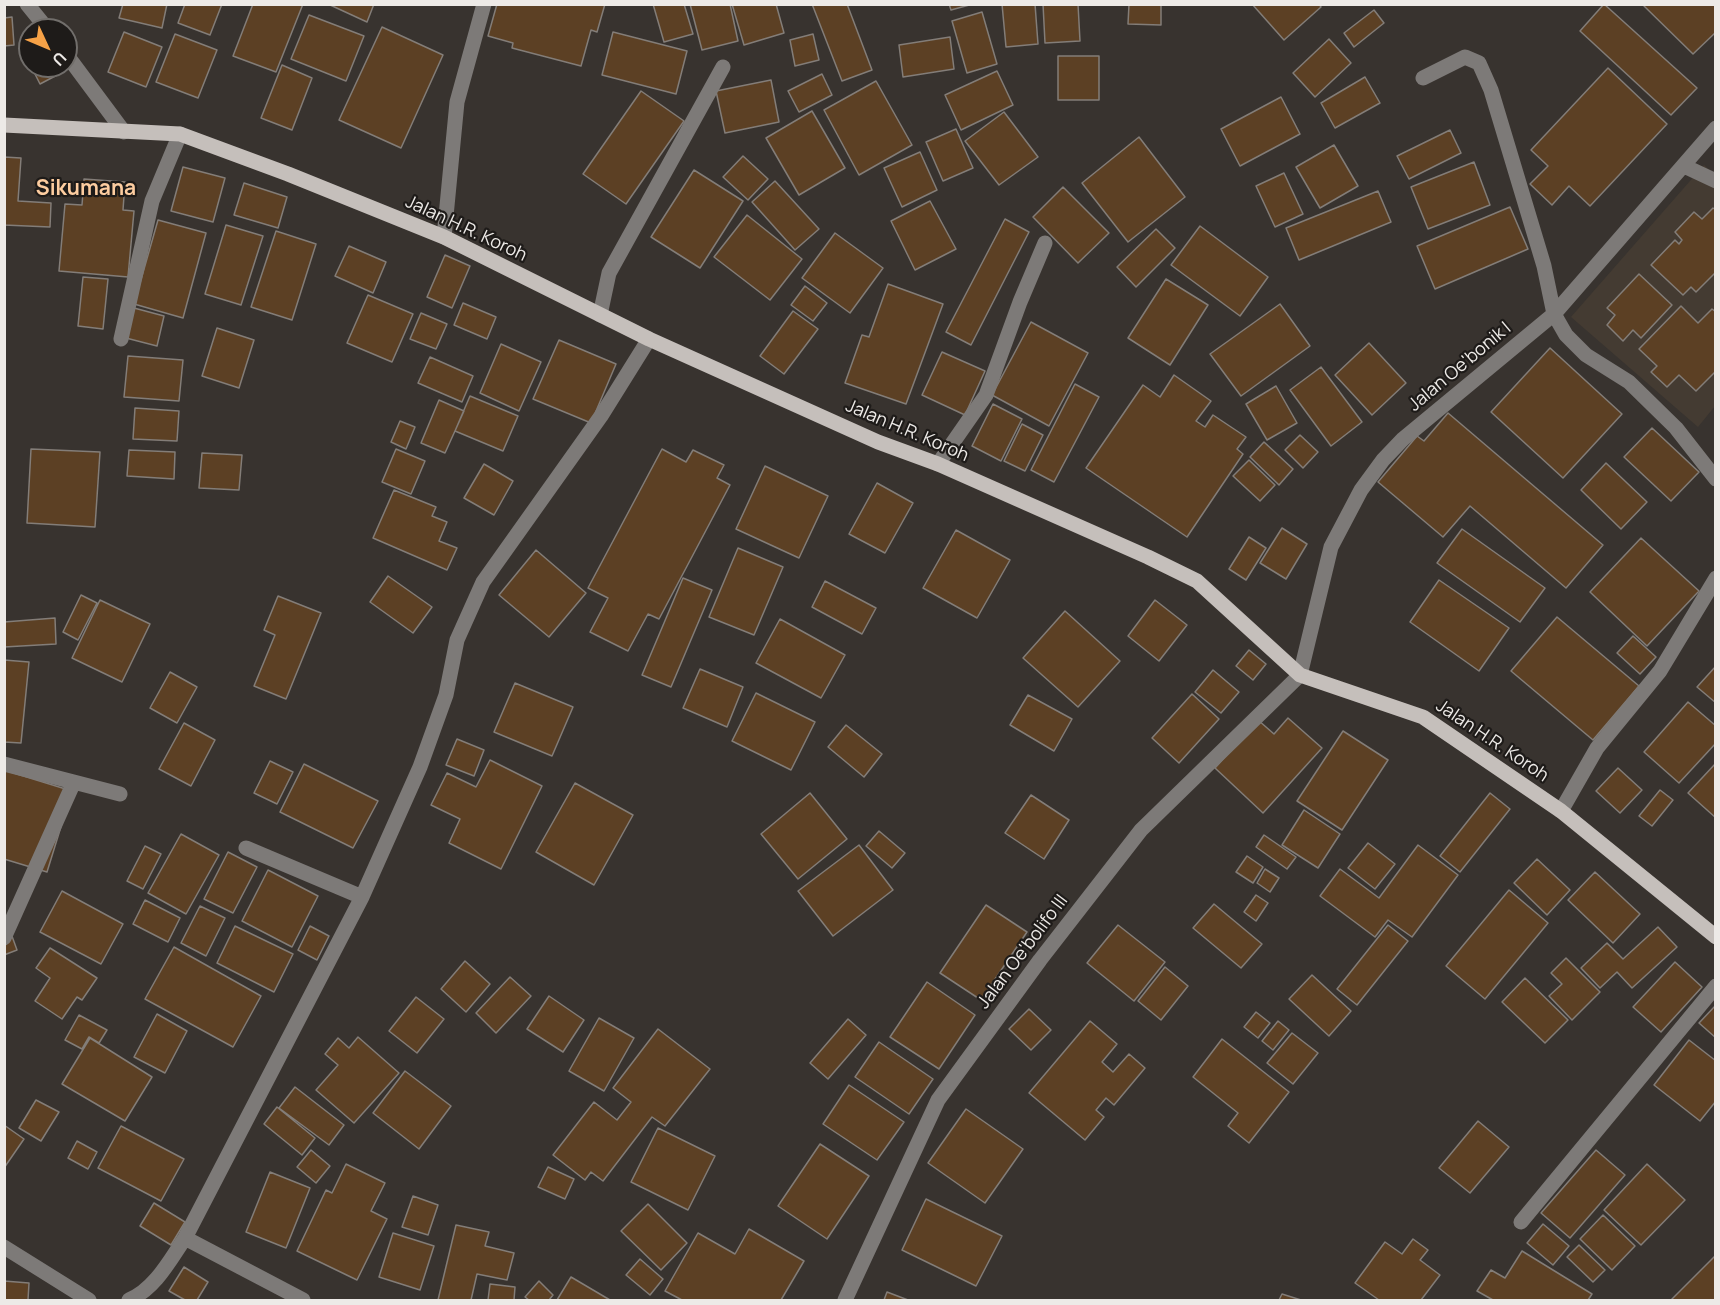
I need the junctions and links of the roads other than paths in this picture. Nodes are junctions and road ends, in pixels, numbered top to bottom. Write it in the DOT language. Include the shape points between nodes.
graph roads {
  1 [pos="27,4"];
  2 [pos="484,4"];
  3 [pos="38,18"];
  4 [pos="723,66"];
  5 [pos="78,70"];
  6 [pos="1423,78"];
  7 [pos="4,125"];
  8 [pos="1716,128"];
  9 [pos="124,132"];
  10 [pos="180,134"];
  11 [pos="1684,165"];
  12 [pos="1716,181"];
  13 [pos="444,237"];
  14 [pos="1045,243"];
  15 [pos="1554,314"];
  16 [pos="600,315"];
  17 [pos="121,339"];
  18 [pos="649,339"];
  19 [pos="938,464"];
  20 [pos="1716,479"];
  21 [pos="1716,578"];
  22 [pos="1300,675"];
  23 [pos="4,764"];
  24 [pos="74,782"];
  25 [pos="120,794"];
  26 [pos="1561,811"];
  27 [pos="246,848"];
  28 [pos="362,897"];
  29 [pos="1716,937"];
  30 [pos="4,938"];
  31 [pos="1716,986"];
  32 [pos="1521,1222"];
  33 [pos="185,1238"];
  34 [pos="4,1247"];
  35 [pos="89,1300"];
  36 [pos="129,1300"];
  37 [pos="303,1300"];
  38 [pos="845,1300"];
  1 -- 3 [label="street"];
  2 -- 13 [label="street" via="458,102"];
  4 -- 16 [label="street" via="609,273"];
  5 -- 9 [label="street"];
  6 -- 15 [label="street" via="1465,57 1479,63 1491,90 1544,266"];
  7 -- 9 [label="main road, Jalan H.R. Koroh"];
  8 -- 11 [label="street, Jalan Oe'bonik I"];
  9 -- 10 [label="main road, Jalan H.R. Koroh"];
  10 -- 13 [label="main road, Jalan H.R. Koroh"];
  10 -- 17 [label="street" via="152,201"];
  11 -- 12 [label="street"];
  11 -- 15 [label="street, Jalan Oe'bonik I"];
  13 -- 16 [label="main road, Jalan H.R. Koroh"];
  14 -- 19 [label="street" via="986,395"];
  15 -- 20 [label="street" via="1566,335 1586,355 1629,382 1676,428"];
  15 -- 22 [label="street, Jalan Oe'bonik I" via="1403,439 1377,467 1331,547"];
  16 -- 18 [label="main road, Jalan H.R. Koroh"];
  18 -- 19 [label="main road, Jalan H.R. Koroh" via="878,442"];
  18 -- 28 [label="street" via="601,416 483,582 457,640 446,695 420,767"];
  19 -- 22 [label="main road, Jalan H.R. Koroh" via="1197,581"];
  21 -- 26 [label="street" via="1660,670 1597,748"];
  22 -- 26 [label="main road, Jalan H.R. Koroh" via="1423,717"];
  22 -- 38 [label="street, Jalan Oe'bolifo III" via="1141,830 1040,960 939,1100"];
  23 -- 24 [label="street"];
  24 -- 25 [label="street"];
  24 -- 30 [label="street"];
  26 -- 29 [label="main road, Jalan H.R. Koroh"];
  27 -- 28 [label="street"];
  28 -- 33 [label="street"];
  31 -- 32 [label="street"];
  33 -- 36 [label="street" via="158,1277 139,1296"];
  33 -- 37 [label="street"];
  34 -- 35 [label="street"];
}
